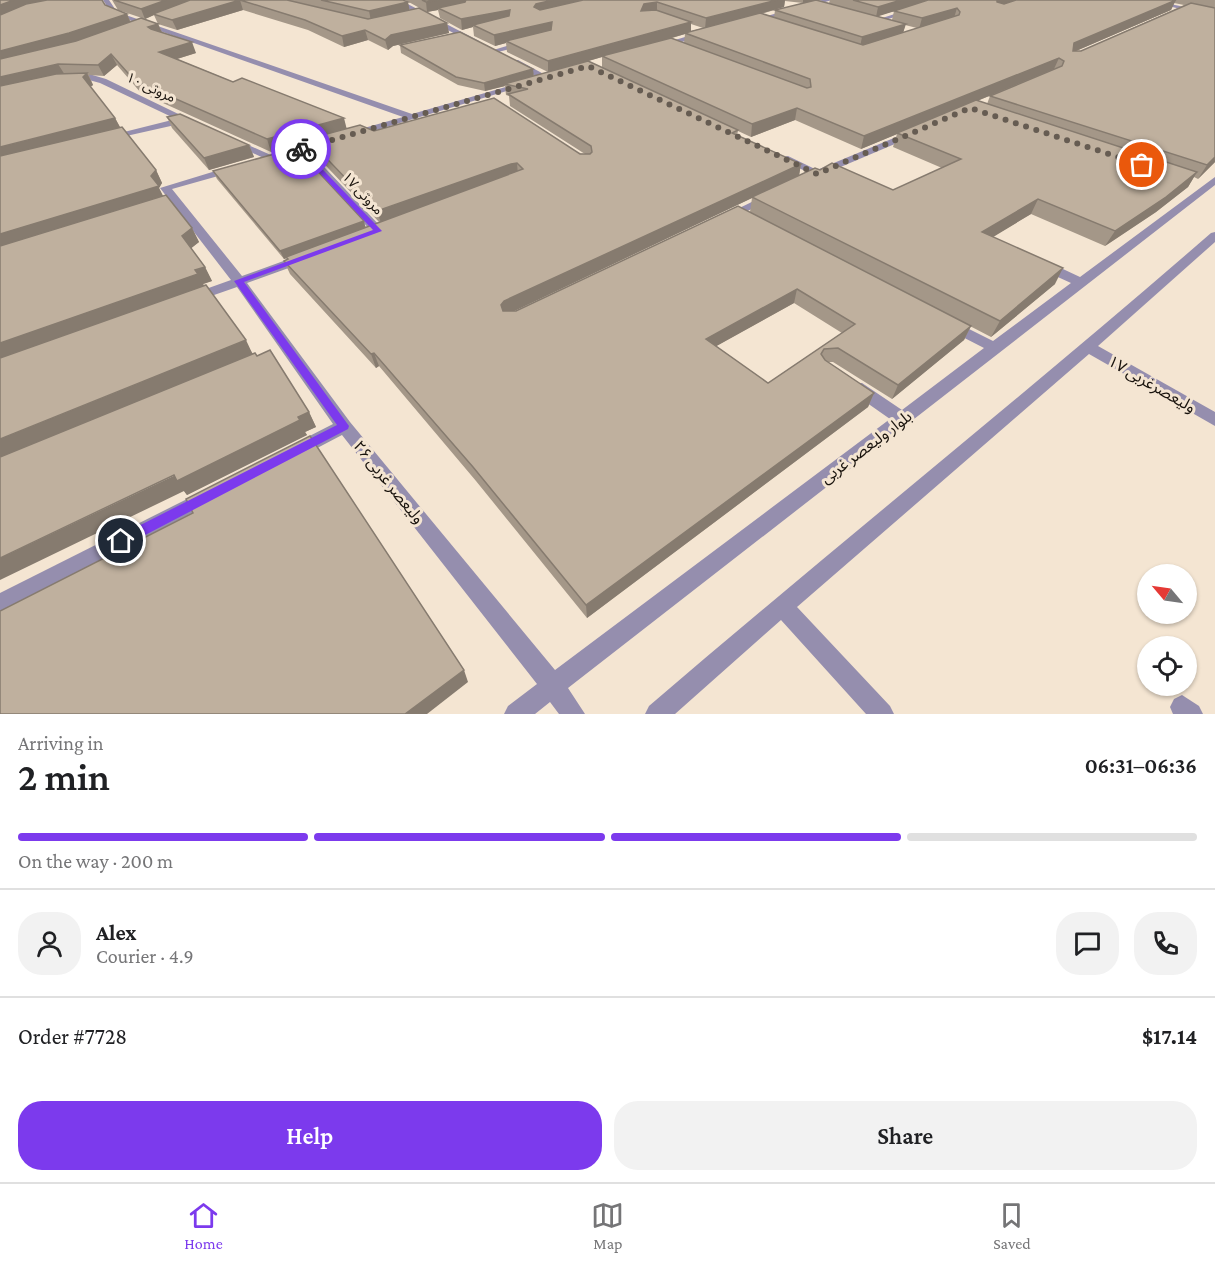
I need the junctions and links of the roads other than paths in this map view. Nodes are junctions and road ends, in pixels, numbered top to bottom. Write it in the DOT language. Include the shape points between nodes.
graph roads {
  1 [pos="106,0"];
  2 [pos="397,0"];
  3 [pos="829,0"];
  4 [pos="945,0"];
  5 [pos="1152,1"];
  6 [pos="782,3"];
  7 [pos="810,5"];
  8 [pos="1185,8"];
  9 [pos="836,10"];
  10 [pos="1175,13"];
  11 [pos="435,14"];
  12 [pos="424,15"];
  13 [pos="1215,15"];
  14 [pos="411,16"];
  15 [pos="161,17"];
  16 [pos="867,18"];
  17 [pos="760,19"];
  18 [pos="877,21"];
  19 [pos="771,23"];
  20 [pos="888,24"];
  21 [pos="138,25"];
  22 [pos="738,25"];
  23 [pos="686,26"];
  24 [pos="716,30"];
  25 [pos="473,32"];
  26 [pos="705,33"];
  27 [pos="462,34"];
  28 [pos="451,37"];
  29 [pos="537,39"];
  30 [pos="670,43"];
  31 [pos="682,47"];
  32 [pos="650,49"];
  33 [pos="494,51"];
  34 [pos="557,75"];
  35 [pos="547,78"];
  36 [pos="58,81"];
  37 [pos="484,96"];
  38 [pos="494,102"];
  39 [pos="412,117"];
  40 [pos="184,120"];
  41 [pos="926,127"];
  42 [pos="206,129"];
  43 [pos="345,136"];
  44 [pos="227,139"];
  45 [pos="334,139"];
  46 [pos="92,143"];
  47 [pos="301,149"];
  48 [pos="775,154"];
  49 [pos="270,158"];
  50 [pos="249,164"];
  51 [pos="238,167"];
  52 [pos="1205,183"];
  53 [pos="785,188"];
  54 [pos="737,212"];
  55 [pos="716,222"];
  56 [pos="758,223"];
  57 [pos="378,231"];
  58 [pos="1215,236"];
  59 [pos="314,254"];
  60 [pos="1030,260"];
  61 [pos="239,281"];
  62 [pos="1083,283"];
  63 [pos="184,302"];
  64 [pos="933,316"];
  65 [pos="995,348"];
  66 [pos="1089,348"];
  67 [pos="846,381"];
  68 [pos="903,418"];
  69 [pos="1215,420"];
  70 [pos="344,426"];
  71 [pos="281,458"];
  72 [pos="219,491"];
  73 [pos="0,604"];
  74 [pos="781,605"];
  75 [pos="553,686"];
  76 [pos="516,714"];
  77 [pos="573,714"];
  78 [pos="657,714"];
  79 [pos="882,714"];
  1 -- 21 [label="street" via="114,13"];
  2 -- 12 [label="street"];
  3 -- 7 [label="street"];
  4 -- 18 [label="street"];
  5 -- 8 [label="street"];
  6 -- 7 [label="street"];
  7 -- 9 [label="street"];
  7 -- 17 [label="street"];
  8 -- 10 [label="street"];
  8 -- 13 [label="street"];
  11 -- 12 [label="street"];
  12 -- 14 [label="street"];
  12 -- 27 [label="street"];
  15 -- 21 [label="street"];
  16 -- 18 [label="street"];
  17 -- 19 [label="street"];
  17 -- 22 [label="street"];
  18 -- 20 [label="street"];
  21 -- 39 [label="street"];
  23 -- 26 [label="street"];
  24 -- 26 [label="street"];
  25 -- 27 [label="street"];
  26 -- 30 [label="street"];
  27 -- 28 [label="street"];
  27 -- 33 [label="street"];
  29 -- 33 [label="street"];
  30 -- 31 [label="street"];
  30 -- 32 [label="street"];
  33 -- 35 [label="street"];
  34 -- 35 [label="street"];
  35 -- 37 [label="street"];
  36 -- 40 [label="street, مروتی ۱۰" via="89,77 103,81"];
  37 -- 38 [label="street"];
  37 -- 39 [label="street"];
  39 -- 43 [label="street"];
  40 -- 42 [label="street, مروتی ۱۰"];
  40 -- 46 [label="street"];
  41 -- 48 [label="street" via="812,176"];
  44 -- 49 [label="street"];
  45 -- 47 [label="street"];
  47 -- 49 [label="street"];
  47 -- 57 [label="street, مروتی ۱۷"];
  49 -- 50 [label="street"];
  51 -- 61 [label="street, ولیعصر غربی ۲۶" via="168,198"];
  52 -- 62 [label="street, بلوار ولیعصر غربی"];
  53 -- 54 [label="street"];
  54 -- 55 [label="street"];
  54 -- 56 [label="street"];
  58 -- 66 [label="street"];
  59 -- 61 [label="street"];
  60 -- 62 [label="street"];
  61 -- 63 [label="street"];
  61 -- 70 [label="street, ولیعصر غربی ۲۶" via="283,352"];
  62 -- 65 [label="street, بلوار ولیعصر غربی"];
  64 -- 65 [label="street"];
  65 -- 68 [label="street, بلوار ولیعصر غربی"];
  66 -- 69 [label="street, ولیعصرغربی ۱۷"];
  66 -- 74 [label="street"];
  67 -- 68 [label="street"];
  68 -- 75 [label="street, بلوار ولیعصر غربی"];
  70 -- 71 [label="street"];
  70 -- 75 [label="street, ولیعصر غربی ۲۶"];
  72 -- 73 [label="street"];
  74 -- 78 [label="street"];
  74 -- 79 [label="street"];
  75 -- 76 [label="street, بلوار ولیعصر غربی"];
  75 -- 77 [label="street, ولیعصر غربی ۲۶"];
}
